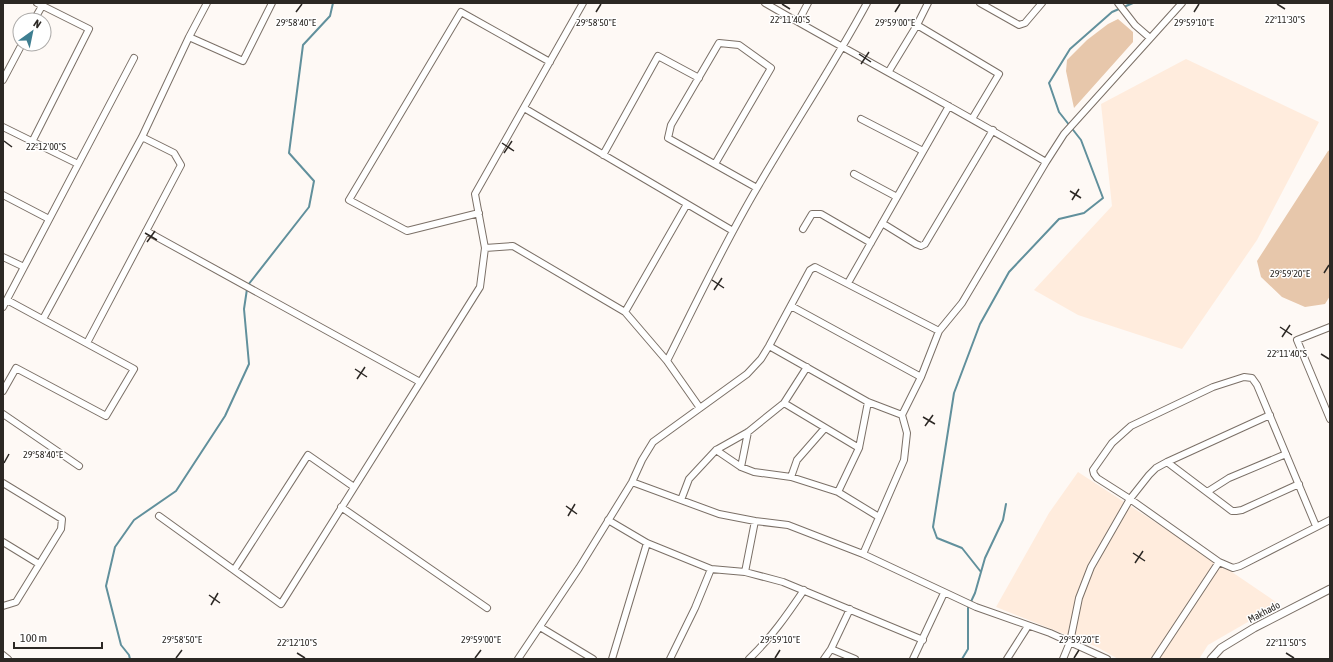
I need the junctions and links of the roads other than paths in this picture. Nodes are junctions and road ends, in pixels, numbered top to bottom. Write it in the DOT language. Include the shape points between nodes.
graph roads {
  1 [pos="207,3"];
  2 [pos="272,3"];
  3 [pos="583,3"];
  4 [pos="765,3"];
  5 [pos="808,3"];
  6 [pos="868,3"];
  7 [pos="928,3"];
  8 [pos="980,3"];
  9 [pos="1042,3"];
  10 [pos="1118,3"];
  11 [pos="1182,3"];
  12 [pos="39,4"];
  13 [pos="798,22"];
  14 [pos="917,25"];
  15 [pos="188,37"];
  16 [pos="1150,38"];
  17 [pos="843,48"];
  18 [pos="18,52"];
  19 [pos="134,58"];
  20 [pos="550,62"];
  21 [pos="888,72"];
  22 [pos="698,78"];
  23 [pos="3,80"];
  24 [pos="949,106"];
  25 [pos="524,108"];
  26 [pos="861,119"];
  27 [pos="972,120"];
  28 [pos="3,127"];
  29 [pos="993,130"];
  30 [pos="142,137"];
  31 [pos="32,142"];
  32 [pos="923,151"];
  33 [pos="603,155"];
  34 [pos="1046,162"];
  35 [pos="78,164"];
  36 [pos="715,164"];
  37 [pos="854,174"];
  38 [pos="757,188"];
  39 [pos="3,195"];
  40 [pos="897,197"];
  41 [pos="688,204"];
  42 [pos="479,213"];
  43 [pos="49,219"];
  44 [pos="882,223"];
  45 [pos="803,229"];
  46 [pos="146,231"];
  47 [pos="733,231"];
  48 [pos="871,243"];
  49 [pos="486,248"];
  50 [pos="3,257"];
  51 [pos="24,267"];
  52 [pos="848,283"];
  53 [pos="7,300"];
  54 [pos="791,306"];
  55 [pos="3,307"];
  56 [pos="625,312"];
  57 [pos="43,318"];
  58 [pos="1330,327"];
  59 [pos="939,331"];
  60 [pos="87,343"];
  61 [pos="768,346"];
  62 [pos="667,361"];
  63 [pos="807,367"];
  64 [pos="921,377"];
  65 [pos="420,382"];
  66 [pos="3,391"];
  67 [pos="868,402"];
  68 [pos="784,403"];
  69 [pos="700,408"];
  70 [pos="3,414"];
  71 [pos="902,415"];
  72 [pos="1270,415"];
  73 [pos="1330,419"];
  74 [pos="825,428"];
  75 [pos="748,432"];
  76 [pos="859,448"];
  77 [pos="716,450"];
  78 [pos="1286,454"];
  79 [pos="1167,462"];
  80 [pos="79,466"];
  81 [pos="741,467"];
  82 [pos="791,477"];
  83 [pos="632,482"];
  84 [pos="3,483"];
  85 [pos="1299,484"];
  86 [pos="354,487"];
  87 [pos="838,492"];
  88 [pos="1207,492"];
  89 [pos="1130,499"];
  90 [pos="681,500"];
  91 [pos="341,507"];
  92 [pos="159,516"];
  93 [pos="879,517"];
  94 [pos="608,520"];
  95 [pos="1330,520"];
  96 [pos="755,521"];
  97 [pos="1316,526"];
  98 [pos="3,542"];
  99 [pos="647,543"];
  100 [pos="863,554"];
  101 [pos="1219,562"];
  102 [pos="39,564"];
  103 [pos="711,569"];
  104 [pos="234,570"];
  105 [pos="745,572"];
  106 [pos="1330,589"];
  107 [pos="804,590"];
  108 [pos="944,592"];
  109 [pos="3,606"];
  110 [pos="487,608"];
  111 [pos="850,609"];
  112 [pos="1028,626"];
  113 [pos="540,628"];
  114 [pos="923,640"];
  115 [pos="1070,642"];
  116 [pos="830,649"];
  117 [pos="3,655"];
  118 [pos="8,659"];
  119 [pos="518,659"];
  120 [pos="593,659"];
  121 [pos="612,659"];
  122 [pos="670,659"];
  123 [pos="749,659"];
  124 [pos="824,659"];
  125 [pos="855,659"];
  126 [pos="913,659"];
  127 [pos="1007,659"];
  128 [pos="1063,659"];
  129 [pos="1107,659"];
  130 [pos="1154,659"];
  131 [pos="1211,659"];
  1 -- 15 [label="street"];
  2 -- 15 [label="street" via="242,61"];
  3 -- 20 [label="street"];
  4 -- 13 [label="street"];
  5 -- 13 [label="street"];
  6 -- 17 [label="street"];
  7 -- 14 [label="street"];
  8 -- 9 [label="street" via="1019,25 1025,23"];
  10 -- 16 [label="street" via="1135,25"];
  11 -- 16 [label="street"];
  12 -- 31 [label="street" via="89,30"];
  13 -- 17 [label="street"];
  14 -- 21 [label="street"];
  14 -- 27 [label="street" via="999,74"];
  15 -- 30 [label="street"];
  16 -- 34 [label="street" via="1064,134"];
  17 -- 21 [label="street"];
  17 -- 38 [label="street"];
  18 -- 23 [label="street"];
  19 -- 35 [label="street"];
  20 -- 25 [label="street"];
  20 -- 42 [label="street" via="461,12 349,200 407,231"];
  21 -- 24 [label="street"];
  22 -- 33 [label="street" via="658,56"];
  22 -- 36 [label="street" via="671,125 668,138"];
  22 -- 36 [label="street" via="719,43 738,45 771,68"];
  24 -- 27 [label="street"];
  24 -- 32 [label="street"];
  25 -- 33 [label="street"];
  25 -- 42 [label="street" via="475,194"];
  26 -- 32 [label="street"];
  27 -- 29 [label="street"];
  28 -- 31 [label="street"];
  29 -- 34 [label="street"];
  29 -- 44 [label="street" via="925,244 916,244"];
  30 -- 46 [label="street" via="174,153 181,165"];
  30 -- 57 [label="street"];
  31 -- 35 [label="street"];
  32 -- 40 [label="street"];
  33 -- 41 [label="street"];
  34 -- 59 [label="street" via="962,303"];
  35 -- 43 [label="street"];
  36 -- 38 [label="street"];
  37 -- 40 [label="street"];
  38 -- 47 [label="street"];
  39 -- 43 [label="street"];
  40 -- 44 [label="street"];
  41 -- 47 [label="street"];
  41 -- 56 [label="street"];
  42 -- 49 [label="street"];
  43 -- 51 [label="street"];
  44 -- 48 [label="street"];
  45 -- 48 [label="street" via="812,214 821,214"];
  46 -- 60 [label="street"];
  46 -- 65 [label="street"];
  47 -- 62 [label="street"];
  48 -- 52 [label="street"];
  49 -- 56 [label="street" via="513,246"];
  49 -- 65 [label="street" via="480,287"];
  50 -- 51 [label="street"];
  51 -- 53 [label="street"];
  52 -- 54 [label="street" via="816,267 812,268"];
  52 -- 59 [label="street"];
  53 -- 55 [label="street"];
  53 -- 57 [label="street"];
  54 -- 61 [label="street"];
  54 -- 64 [label="street"];
  56 -- 62 [label="street"];
  57 -- 60 [label="street"];
  58 -- 73 [label="street" via="1297,340"];
  59 -- 64 [label="street"];
  60 -- 66 [label="street" via="134,369 106,416 16,368"];
  61 -- 63 [label="street"];
  61 -- 69 [label="street" via="761,359 747,374"];
  62 -- 69 [label="street"];
  63 -- 67 [label="street"];
  63 -- 68 [label="street"];
  64 -- 71 [label="street"];
  65 -- 86 [label="street"];
  67 -- 71 [label="street"];
  67 -- 76 [label="street"];
  68 -- 74 [label="street"];
  68 -- 75 [label="street"];
  69 -- 83 [label="street" via="653,442"];
  70 -- 80 [label="street"];
  71 -- 93 [label="street" via="907,433 904,460"];
  72 -- 78 [label="street"];
  72 -- 79 [label="street"];
  72 -- 89 [label="street" via="1257,385 1252,378 1244,376 1213,387 1131,426 1112,443 1093,470 1098,478"];
  74 -- 76 [label="street"];
  74 -- 82 [label="street" via="797,460"];
  75 -- 77 [label="street"];
  75 -- 81 [label="street"];
  76 -- 87 [label="street"];
  77 -- 81 [label="street"];
  77 -- 90 [label="street" via="689,479"];
  78 -- 85 [label="street"];
  78 -- 88 [label="street" via="1229,478"];
  79 -- 88 [label="street"];
  79 -- 89 [label="street" via="1149,475"];
  81 -- 82 [label="street" via="754,472"];
  82 -- 87 [label="street"];
  83 -- 90 [label="street"];
  83 -- 94 [label="street"];
  84 -- 102 [label="street" via="62,519 61,529"];
  85 -- 88 [label="street" via="1236,512"];
  85 -- 97 [label="street"];
  86 -- 91 [label="street"];
  86 -- 104 [label="street" via="308,455"];
  87 -- 93 [label="street"];
  89 -- 101 [label="street"];
  89 -- 115 [label="street" via="1088,574 1079,598"];
  90 -- 96 [label="street" via="719,514"];
  91 -- 104 [label="street" via="280,604"];
  91 -- 110 [label="street"];
  92 -- 104 [label="street"];
  93 -- 100 [label="street"];
  94 -- 99 [label="street"];
  94 -- 113 [label="street"];
  95 -- 97 [label="street"];
  96 -- 100 [label="street" via="788,525"];
  96 -- 105 [label="street"];
  97 -- 101 [label="street" via="1240,566 1233,568"];
  98 -- 102 [label="street"];
  99 -- 103 [label="street"];
  99 -- 121 [label="street"];
  100 -- 108 [label="street"];
  101 -- 130 [label="street"];
  102 -- 109 [label="street" via="16,602"];
  103 -- 105 [label="street"];
  103 -- 122 [label="street"];
  105 -- 107 [label="street"];
  106 -- 131 [label="street, Makhado" via="1254,628 1221,648"];
  107 -- 111 [label="street"];
  107 -- 123 [label="street" via="783,622"];
  108 -- 112 [label="street"];
  108 -- 114 [label="street"];
  111 -- 114 [label="street"];
  111 -- 116 [label="street"];
  112 -- 115 [label="street"];
  112 -- 127 [label="street"];
  113 -- 119 [label="street"];
  113 -- 120 [label="street"];
  114 -- 126 [label="street"];
  115 -- 128 [label="street"];
  115 -- 129 [label="street"];
  116 -- 124 [label="street"];
  116 -- 125 [label="street"];
  117 -- 118 [label="street"];
}
